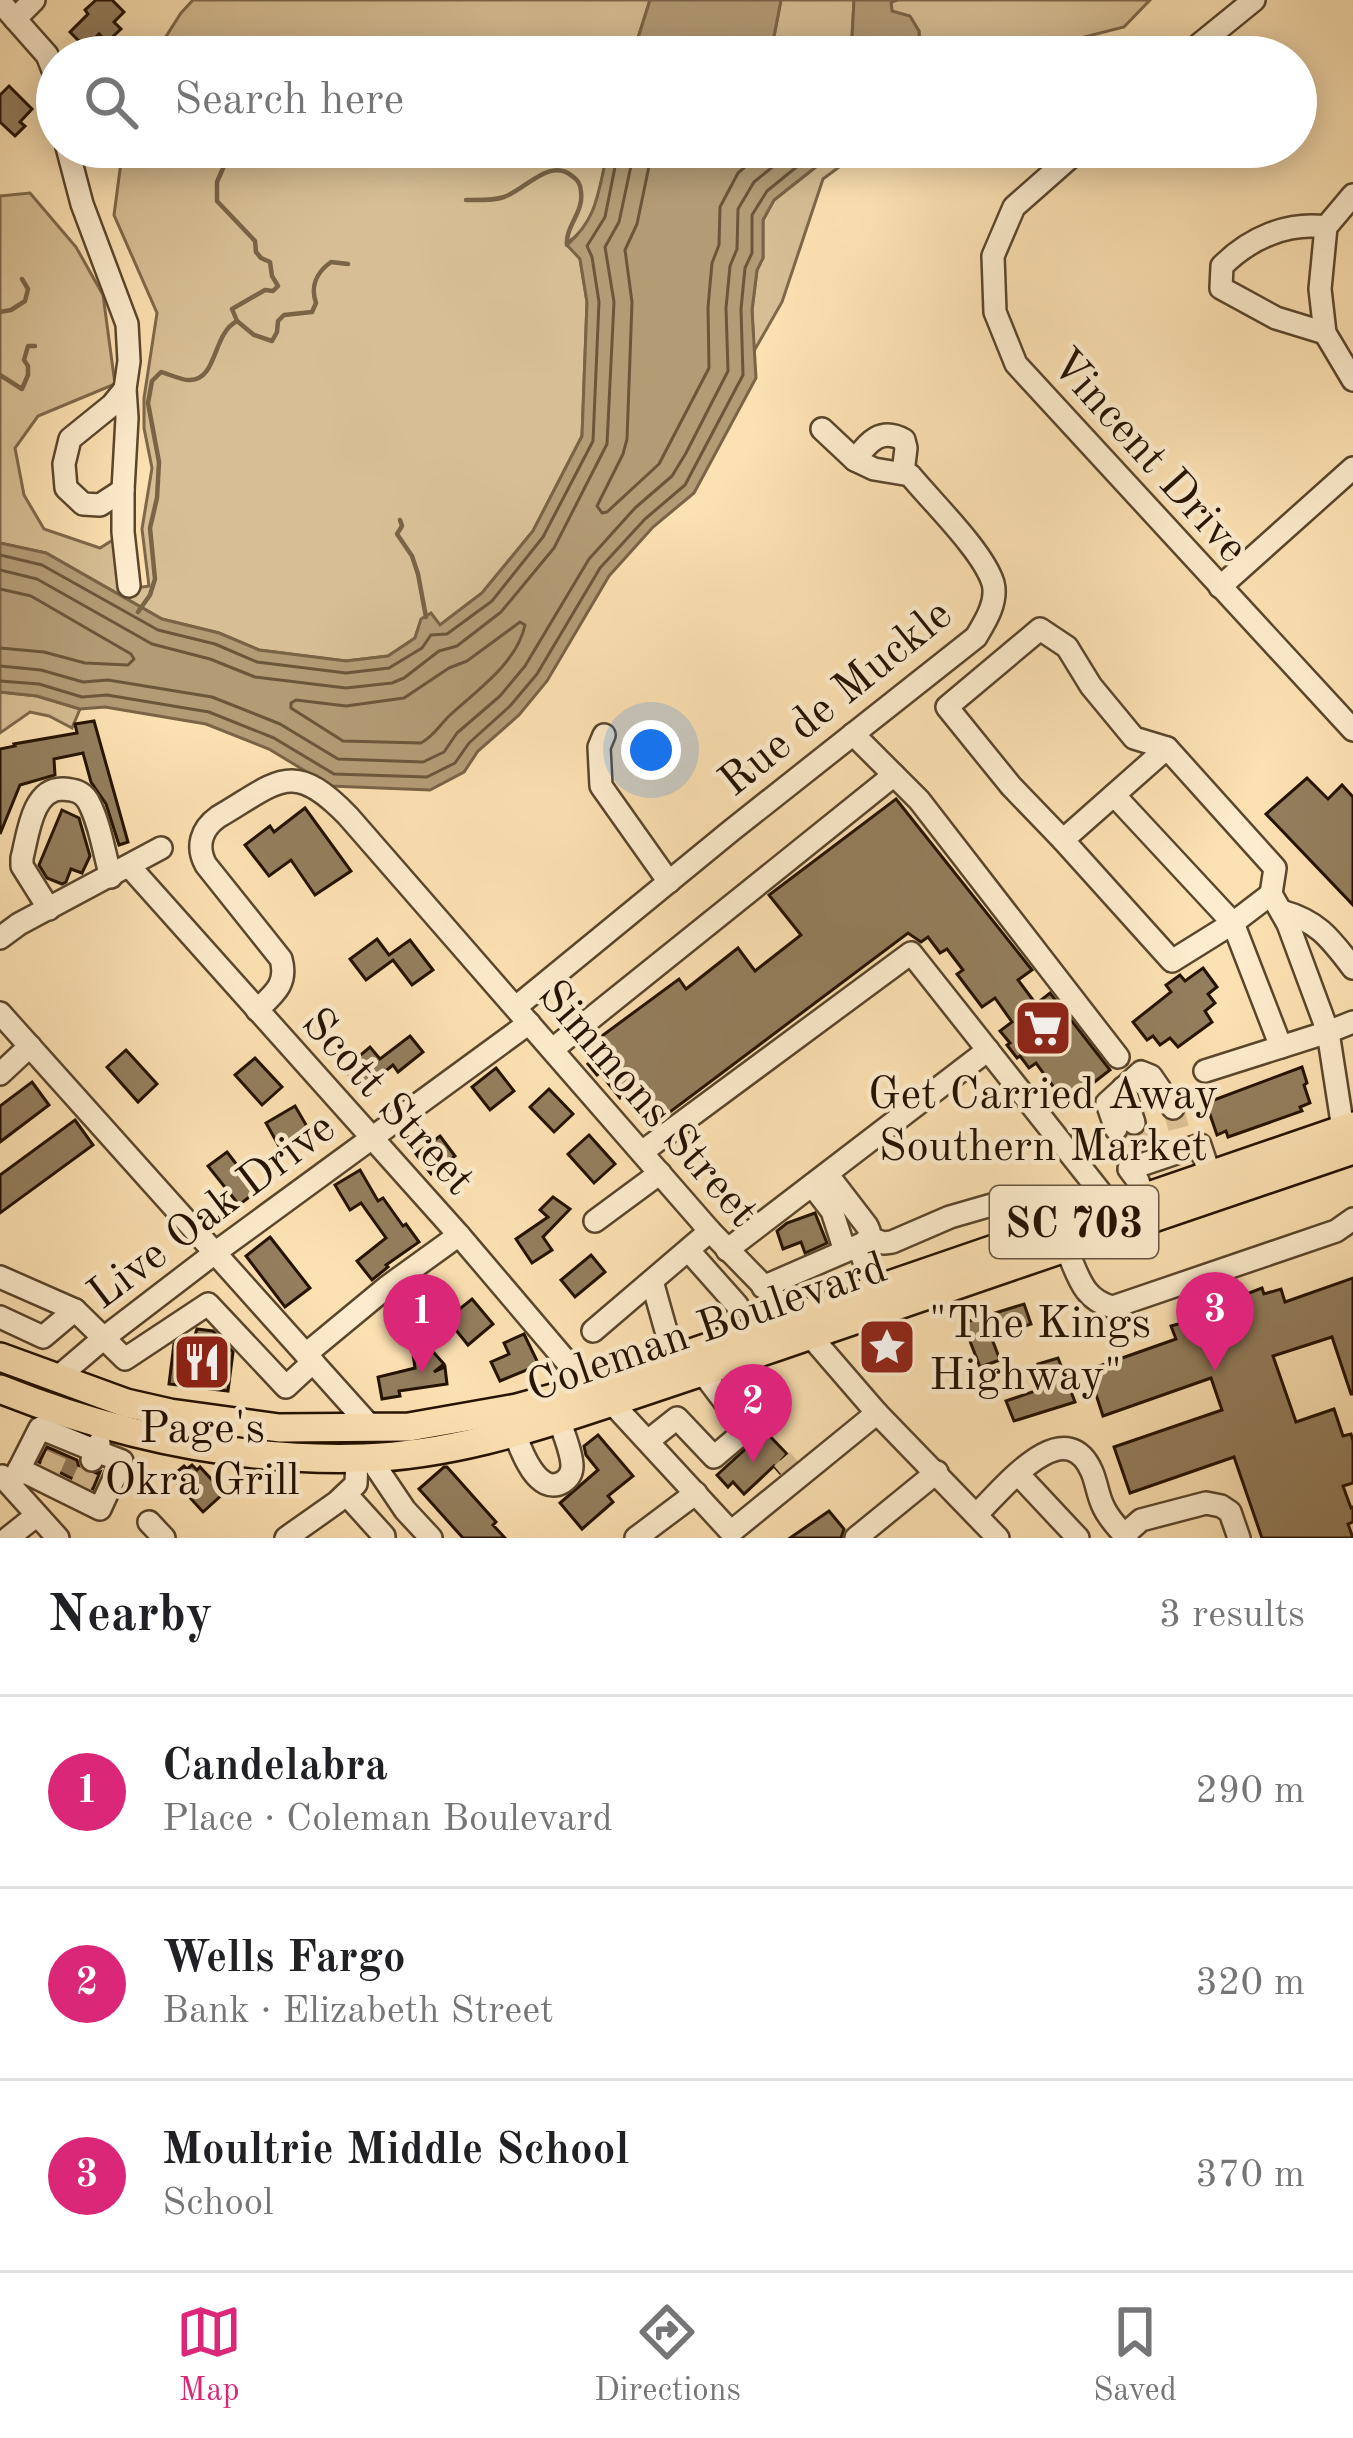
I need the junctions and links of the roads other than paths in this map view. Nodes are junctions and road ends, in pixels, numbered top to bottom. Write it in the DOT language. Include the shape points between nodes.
graph roads {
  1 [pos="34,0"];
  2 [pos="1254,0"];
  3 [pos="8,11"];
  4 [pos="1210,36"];
  5 [pos="36,43"];
  6 [pos="73,168"];
  7 [pos="1058,168"];
  8 [pos="1353,195"];
  9 [pos="1326,227"];
  10 [pos="1325,333"];
  11 [pos="1353,380"];
  12 [pos="124,389"];
  13 [pos="822,429"];
  14 [pos="855,460"];
  15 [pos="1353,468"];
  16 [pos="903,473"];
  17 [pos="123,490"];
  18 [pos="129,586"];
  19 [pos="1220,587"];
  20 [pos="1353,730"];
  21 [pos="853,734"];
  22 [pos="604,735"];
  23 [pos="1167,748"];
  24 [pos="300,768"];
  25 [pos="894,775"];
  26 [pos="279,782"];
  27 [pos="1114,795"];
  28 [pos="1063,840"];
  29 [pos="161,848"];
  30 [pos="120,872"];
  31 [pos="669,882"];
  32 [pos="1276,902"];
  33 [pos="49,909"];
  34 [pos="1233,923"];
  35 [pos="0,938"];
  36 [pos="1353,968"];
  37 [pos="257,1010"];
  38 [pos="0,1012"];
  39 [pos="522,1015"];
  40 [pos="1353,1022"];
  41 [pos="1328,1032"];
  42 [pos="30,1046"];
  43 [pos="1281,1047"];
  44 [pos="553,1049"];
  45 [pos="988,1050"];
  46 [pos="1118,1057"];
  47 [pos="1205,1070"];
  48 [pos="0,1074"];
  49 [pos="1168,1110"];
  50 [pos="1125,1126"];
  51 [pos="370,1137"];
  52 [pos="1350,1146"];
  53 [pos="642,1152"];
  54 [pos="660,1173"];
  55 [pos="1210,1175"];
  56 [pos="820,1179"];
  57 [pos="1144,1198"];
  58 [pos="1113,1208"];
  59 [pos="1353,1219"];
  60 [pos="595,1221"];
  61 [pos="710,1231"];
  62 [pos="459,1235"];
  63 [pos="1022,1240"];
  64 [pos="858,1245"];
  65 [pos="1066,1247"];
  66 [pos="727,1250"];
  67 [pos="689,1251"];
  68 [pos="216,1252"];
  69 [pos="0,1277"];
  70 [pos="652,1281"];
  71 [pos="763,1287"];
  72 [pos="875,1289"];
  73 [pos="737,1305"];
  74 [pos="75,1310"];
  75 [pos="0,1317"];
  76 [pos="802,1326"];
  77 [pos="593,1331"];
  78 [pos="105,1337"];
  79 [pos="0,1357"];
  80 [pos="309,1358"];
  81 [pos="674,1359"];
  82 [pos="702,1372"];
  83 [pos="57,1378"];
  84 [pos="600,1395"];
  85 [pos="5,1396"];
  86 [pos="126,1403"];
  87 [pos="877,1413"];
  88 [pos="559,1419"];
  89 [pos="516,1421"];
  90 [pos="364,1427"];
  91 [pos="59,1432"];
  92 [pos="648,1442"];
  93 [pos="97,1445"];
  94 [pos="231,1450"];
  95 [pos="373,1457"];
  96 [pos="823,1457"];
  97 [pos="937,1472"];
  98 [pos="1018,1474"];
  99 [pos="10,1476"];
  100 [pos="696,1493"];
  101 [pos="346,1494"];
  102 [pos="756,1512"];
  103 [pos="976,1514"];
  104 [pos="37,1515"];
  105 [pos="383,1536"];
  106 [pos="1126,1537"];
  107 [pos="8,1538"];
  108 [pos="58,1538"];
  109 [pos="286,1538"];
  110 [pos="430,1538"];
  111 [pos="637,1538"];
  112 [pos="856,1538"];
  113 [pos="998,1538"];
  114 [pos="1078,1538"];
  115 [pos="1239,1538"];
  1 -- 3 [label="street"];
  2 -- 4 [label="street"];
  3 -- 5 [label="street"];
  6 -- 12 [label="street" via="127,324"];
  7 -- 19 [label="street, Vincent Drive" via="1014,207 994,256 995,313 1016,364"];
  8 -- 9 [label="street"];
  9 -- 10 [label="street"];
  9 -- 10 [label="street" via="1301,224 1236,252 1222,266 1221,288"];
  10 -- 11 [label="street"];
  12 -- 17 [label="street"];
  12 -- 17 [label="street" via="70,439 64,464 66,488 82,504 100,505"];
  13 -- 14 [label="street"];
  14 -- 16 [label="street"];
  14 -- 16 [label="street, Rue de Muckle" via="880,435 894,434 906,448"];
  15 -- 19 [label="street"];
  16 -- 21 [label="street, Rue de Muckle" via="980,559 994,587 989,615 976,638"];
  17 -- 18 [label="street"];
  19 -- 20 [label="street, Vincent Drive"];
  21 -- 25 [label="street"];
  21 -- 31 [label="street, Rue de Muckle"];
  22 -- 31 [label="street" via="601,787"];
  23 -- 27 [label="street"];
  23 -- 28 [label="street" via="1134,738 1066,647 1040,629 947,707"];
  23 -- 32 [label="street" via="1275,868"];
  24 -- 26 [label="street"];
  25 -- 44 [label="street"];
  25 -- 46 [label="street"];
  26 -- 37 [label="street" via="209,823 200,849 281,959 280,988"];
  26 -- 39 [label="street, Simmons Street" via="298,780 327,794"];
  27 -- 28 [label="street"];
  27 -- 34 [label="street"];
  28 -- 34 [label="street" via="1172,962"];
  29 -- 30 [label="street"];
  30 -- 33 [label="street"];
  30 -- 33 [label="street" via="82,793 49,791 34,813 22,866"];
  30 -- 37 [label="street, Scott Street"];
  31 -- 39 [label="street, Rue de Muckle"];
  32 -- 34 [label="street"];
  32 -- 36 [label="street" via="1327,934"];
  32 -- 41 [label="street"];
  33 -- 35 [label="street"];
  34 -- 43 [label="street"];
  37 -- 51 [label="street, Scott Street"];
  38 -- 42 [label="street"];
  39 -- 44 [label="street, Simmons Street"];
  39 -- 51 [label="street, Live Oak Drive"];
  40 -- 41 [label="street"];
  41 -- 43 [label="street"];
  41 -- 52 [label="street"];
  42 -- 48 [label="street"];
  42 -- 68 [label="street"];
  43 -- 47 [label="street"];
  44 -- 53 [label="street, Simmons Street"];
  45 -- 53 [label="street" via="911,953"];
  45 -- 56 [label="street"];
  45 -- 58 [label="street"];
  49 -- 50 [label="street" via="1141,1072 1107,1102"];
  51 -- 62 [label="street, Scott Street"];
  51 -- 68 [label="street, Live Oak Drive"];
  52 -- 55 [label="main road, Coleman Boulevard / SC 703"];
  52 -- 65 [label="main road, Coleman Boulevard / SC 703"];
  53 -- 54 [label="street, Simmons Street"];
  54 -- 60 [label="street"];
  54 -- 61 [label="street, Simmons Street"];
  55 -- 57 [label="main road, Coleman Boulevard / SC 703"];
  55 -- 57 [label="street" via="1199,1144 1178,1143 1136,1158"];
  56 -- 64 [label="street"];
  56 -- 66 [label="street"];
  57 -- 58 [label="main road, Coleman Boulevard / SC 703"];
  58 -- 63 [label="main road, Coleman Boulevard / SC 703"];
  59 -- 65 [label="street" via="1113,1307 1096,1304"];
  61 -- 66 [label="street, Simmons Street"];
  61 -- 67 [label="street"];
  62 -- 80 [label="street"];
  62 -- 84 [label="street, Scott Street"];
  63 -- 64 [label="street" via="1002,1202 892,1242"];
  63 -- 72 [label="main road, Coleman Boulevard / SC 703"];
  64 -- 71 [label="street"];
  64 -- 72 [label="street"];
  65 -- 76 [label="main road, Coleman Boulevard / SC 703"];
  66 -- 71 [label="street, Simmons Street"];
  67 -- 70 [label="street"];
  67 -- 73 [label="street"];
  68 -- 78 [label="street, Live Oak Drive"];
  68 -- 80 [label="street"];
  69 -- 74 [label="street"];
  70 -- 77 [label="street"];
  70 -- 81 [label="street"];
  71 -- 76 [label="street, Simmons Street"];
  72 -- 76 [label="main road, Coleman Boulevard / SC 703"];
  74 -- 75 [label="street" via="43,1337"];
  74 -- 78 [label="street"];
  76 -- 81 [label="main road, Coleman Boulevard / SC 703"];
  76 -- 82 [label="main road, Coleman Boulevard / SC 703"];
  76 -- 87 [label="street, Simmons Street"];
  78 -- 80 [label="street" via="124,1359 208,1304 286,1387"];
  78 -- 83 [label="street, Live Oak Drive"];
  79 -- 83 [label="main road, Coleman Boulevard / SC 703"];
  80 -- 90 [label="street"];
  81 -- 84 [label="main road, Coleman Boulevard / SC 703"];
  82 -- 84 [label="main road, Coleman Boulevard / SC 703"];
  82 -- 92 [label="street" via="746,1430 714,1457 677,1418"];
  83 -- 86 [label="main road, Coleman Boulevard / SC 703"];
  84 -- 88 [label="main road, Coleman Boulevard / SC 703"];
  84 -- 89 [label="main road, Coleman Boulevard / SC 703"];
  84 -- 92 [label="street, Scott Street"];
  85 -- 86 [label="main road" via="27,1387 110,1414"];
  85 -- 91 [label="main road"];
  86 -- 90 [label="main road, Coleman Boulevard / SC 703" via="279,1428"];
  87 -- 96 [label="street"];
  87 -- 97 [label="street, Simmons Street"];
  88 -- 89 [label="main road, Coleman Boulevard / SC 703"];
  88 -- 89 [label="street" via="572,1473 556,1485 544,1484 522,1456"];
  89 -- 90 [label="main road, Coleman Boulevard / SC 703"];
  89 -- 95 [label="main road" via="406,1442"];
  90 -- 94 [label="main road" via="344,1445 242,1442"];
  91 -- 93 [label="main road"];
  91 -- 99 [label="street" via="40,1428"];
  92 -- 100 [label="street, Scott Street"];
  93 -- 94 [label="main road" via="138,1434"];
  93 -- 99 [label="street" via="122,1461 100,1509 46,1478"];
  94 -- 95 [label="main road"];
  95 -- 101 [label="street"];
  95 -- 110 [label="street"];
  96 -- 102 [label="street"];
  96 -- 102 [label="street" via="802,1456 762,1489"];
  97 -- 103 [label="street, Simmons Street"];
  97 -- 112 [label="street"];
  98 -- 103 [label="street"];
  98 -- 106 [label="street" via="1055,1448 1076,1452"];
  98 -- 114 [label="street"];
  99 -- 104 [label="street"];
  100 -- 102 [label="street, Scott Street" via="731,1532"];
  100 -- 111 [label="street"];
  101 -- 105 [label="street"];
  101 -- 109 [label="street"];
  103 -- 113 [label="street, Simmons Street"];
  104 -- 107 [label="street"];
  104 -- 108 [label="street"];
  106 -- 115 [label="street" via="1141,1520 1206,1503 1230,1512"];
}
